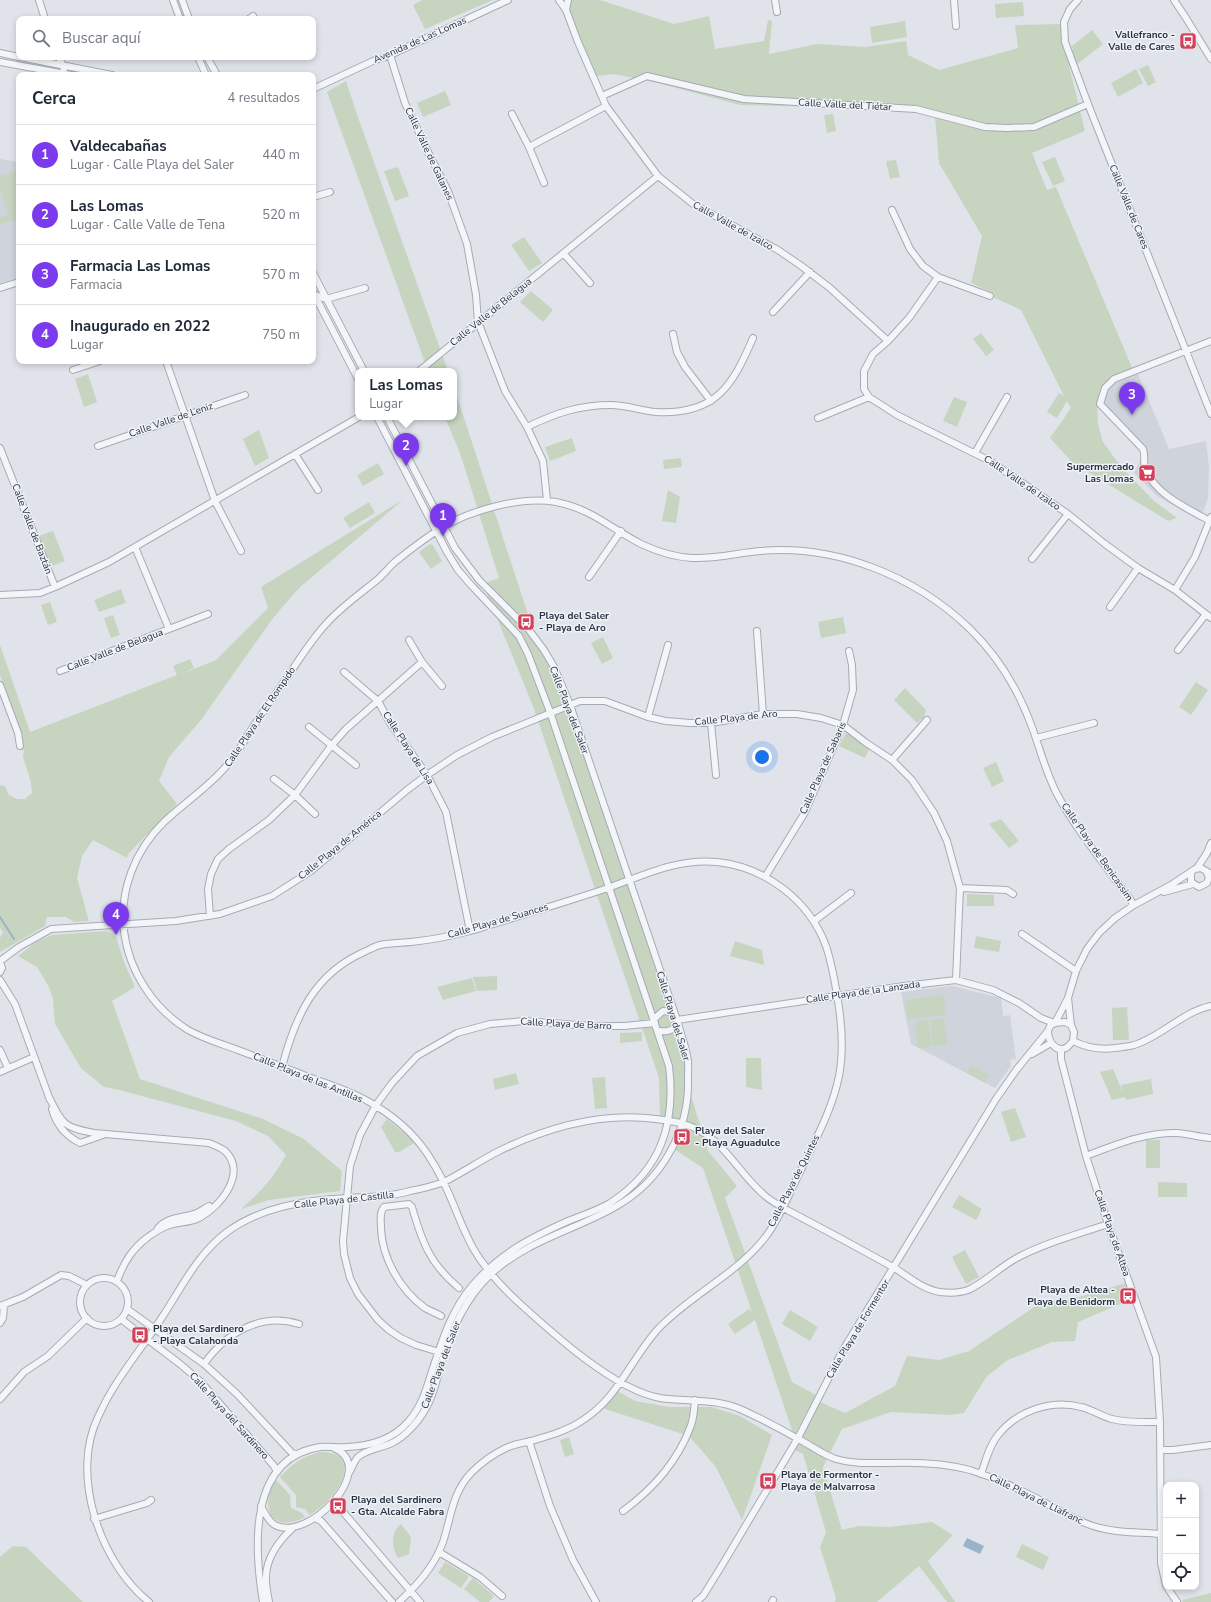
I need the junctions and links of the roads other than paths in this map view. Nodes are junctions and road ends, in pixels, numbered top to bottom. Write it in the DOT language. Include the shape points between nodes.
graph roads {
  1 [pos="38,0"];
  2 [pos="173,0"];
  3 [pos="182,0"];
  4 [pos="508,0"];
  5 [pos="559,0"];
  6 [pos="568,0"];
  7 [pos="775,0"];
  8 [pos="954,0"];
  9 [pos="1078,0"];
  10 [pos="1174,0"];
  11 [pos="566,10"];
  12 [pos="777,12"];
  13 [pos="45,16"];
  14 [pos="179,16"];
  15 [pos="188,16"];
  16 [pos="956,26"];
  17 [pos="0,53"];
  18 [pos="390,55"];
  19 [pos="16,56"];
  20 [pos="1211,59"];
  21 [pos="35,60"];
  22 [pos="60,60"];
  23 [pos="199,60"];
  24 [pos="209,60"];
  25 [pos="0,62"];
  26 [pos="62,65"];
  27 [pos="52,72"];
  28 [pos="66,72"];
  29 [pos="97,72"];
  30 [pos="205,72"];
  31 [pos="215,72"];
  32 [pos="332,80"];
  33 [pos="316,83"];
  34 [pos="316,88"];
  35 [pos="602,96"];
  36 [pos="1088,104"];
  37 [pos="606,106"];
  38 [pos="512,114"];
  39 [pos="529,147"];
  40 [pos="658,176"];
  41 [pos="544,183"];
  42 [pos="330,192"];
  43 [pos="316,196"];
  44 [pos="892,210"];
  45 [pos="564,254"];
  46 [pos="810,272"];
  47 [pos="938,277"];
  48 [pos="316,278"];
  49 [pos="16,283"];
  50 [pos="590,283"];
  51 [pos="0,288"];
  52 [pos="366,288"];
  53 [pos="316,294"];
  54 [pos="990,296"];
  55 [pos="326,298"];
  56 [pos="316,299"];
  57 [pos="773,312"];
  58 [pos="478,322"];
  59 [pos="673,334"];
  60 [pos="753,338"];
  61 [pos="888,341"];
  62 [pos="1211,341"];
  63 [pos="1186,351"];
  64 [pos="91,364"];
  65 [pos="167,364"];
  66 [pos="362,368"];
  67 [pos="424,368"];
  68 [pos="73,370"];
  69 [pos="355,373"];
  70 [pos="245,395"];
  71 [pos="869,397"];
  72 [pos="1007,398"];
  73 [pos="711,401"];
  74 [pos="1211,414"];
  75 [pos="184,415"];
  76 [pos="818,418"];
  77 [pos="355,419"];
  78 [pos="379,420"];
  79 [pos="389,420"];
  80 [pos="527,427"];
  81 [pos="98,446"];
  82 [pos="0,448"];
  83 [pos="975,453"];
  84 [pos="295,454"];
  85 [pos="423,487"];
  86 [pos="318,490"];
  87 [pos="416,491"];
  88 [pos="547,500"];
  89 [pos="215,501"];
  90 [pos="1068,514"];
  91 [pos="1210,519"];
  92 [pos="444,526"];
  93 [pos="621,531"];
  94 [pos="436,532"];
  95 [pos="136,547"];
  96 [pos="241,551"];
  97 [pos="1032,559"];
  98 [pos="1138,568"];
  99 [pos="589,578"];
  100 [pos="55,587"];
  101 [pos="1175,590"];
  102 [pos="0,594"];
  103 [pos="1110,607"];
  104 [pos="208,614"];
  105 [pos="1209,616"];
  106 [pos="169,629"];
  107 [pos="758,631"];
  108 [pos="409,640"];
  109 [pos="668,645"];
  110 [pos="1178,650"];
  111 [pos="849,651"];
  112 [pos="422,662"];
  113 [pos="60,671"];
  114 [pos="344,672"];
  115 [pos="0,685"];
  116 [pos="442,686"];
  117 [pos="1,692"];
  118 [pos="378,701"];
  119 [pos="570,705"];
  120 [pos="550,712"];
  121 [pos="763,714"];
  122 [pos="648,717"];
  123 [pos="928,720"];
  124 [pos="711,723"];
  125 [pos="1094,723"];
  126 [pos="843,726"];
  127 [pos="309,727"];
  128 [pos="1036,738"];
  129 [pos="20,746"];
  130 [pos="331,746"];
  131 [pos="892,760"];
  132 [pos="356,765"];
  133 [pos="427,775"];
  134 [pos="716,775"];
  135 [pos="274,779"];
  136 [pos="295,795"];
  137 [pos="315,814"];
  138 [pos="1211,842"];
  139 [pos="1204,870"];
  140 [pos="1191,873"];
  141 [pos="765,877"];
  142 [pos="628,880"];
  143 [pos="1209,882"];
  144 [pos="1193,884"];
  145 [pos="609,887"];
  146 [pos="960,888"];
  147 [pos="851,893"];
  148 [pos="1013,894"];
  149 [pos="1150,896"];
  150 [pos="1134,905"];
  151 [pos="210,916"];
  152 [pos="814,921"];
  153 [pos="122,924"];
  154 [pos="470,931"];
  155 [pos="1022,934"];
  156 [pos="0,962"];
  157 [pos="1076,970"];
  158 [pos="0,972"];
  159 [pos="0,980"];
  160 [pos="956,980"];
  161 [pos="837,996"];
  162 [pos="1068,998"];
  163 [pos="1211,1006"];
  164 [pos="674,1012"];
  165 [pos="1041,1018"];
  166 [pos="654,1021"];
  167 [pos="677,1022"];
  168 [pos="1054,1023"];
  169 [pos="1071,1025"];
  170 [pos="657,1030"];
  171 [pos="1048,1031"];
  172 [pos="1073,1041"];
  173 [pos="1051,1043"];
  174 [pos="1061,1049"];
  175 [pos="0,1050"];
  176 [pos="34,1057"];
  177 [pos="1026,1059"];
  178 [pos="282,1067"];
  179 [pos="8,1068"];
  180 [pos="0,1072"];
  181 [pos="49,1097"];
  182 [pos="376,1105"];
  183 [pos="669,1121"];
  184 [pos="683,1124"];
  185 [pos="109,1134"];
  186 [pos="1211,1138"];
  187 [pos="1086,1156"];
  188 [pos="444,1182"];
  189 [pos="396,1195"];
  190 [pos="346,1198"];
  191 [pos="398,1204"];
  192 [pos="783,1207"];
  193 [pos="1108,1224"];
  194 [pos="894,1268"];
  195 [pos="487,1269"];
  196 [pos="490,1275"];
  197 [pos="117,1281"];
  198 [pos="87,1285"];
  199 [pos="459,1288"];
  200 [pos="2,1306"];
  201 [pos="127,1309"];
  202 [pos="441,1316"];
  203 [pos="87,1318"];
  204 [pos="121,1319"];
  205 [pos="0,1323"];
  206 [pos="299,1324"];
  207 [pos="154,1329"];
  208 [pos="147,1340"];
  209 [pos="438,1352"];
  210 [pos="204,1364"];
  211 [pos="621,1383"];
  212 [pos="0,1399"];
  213 [pos="696,1400"];
  214 [pos="1160,1422"];
  215 [pos="798,1438"];
  216 [pos="529,1441"];
  217 [pos="1211,1446"];
  218 [pos="333,1447"];
  219 [pos="1161,1450"];
  220 [pos="296,1455"];
  221 [pos="276,1472"];
  222 [pos="349,1473"];
  223 [pos="981,1474"];
  224 [pos="336,1499"];
  225 [pos="151,1500"];
  226 [pos="262,1506"];
  227 [pos="623,1511"];
  228 [pos="315,1518"];
  229 [pos="94,1519"];
  230 [pos="294,1527"];
  231 [pos="1160,1534"];
  232 [pos="439,1552"];
  233 [pos="1163,1571"];
  234 [pos="1170,1590"];
  235 [pos="411,1591"];
  236 [pos="502,1596"];
  237 [pos="149,1602"];
  238 [pos="263,1602"];
  239 [pos="269,1602"];
  240 [pos="392,1602"];
  241 [pos="399,1602"];
  242 [pos="420,1602"];
  243 [pos="596,1602"];
  244 [pos="696,1602"];
  245 [pos="1177,1602"];
  1 -- 13 [label="street"];
  2 -- 14 [label="street"];
  3 -- 15 [label="street"];
  4 -- 18 [label="street, Avenida de Las Lomas"];
  5 -- 11 [label="street, Calle Valle de Izalco"];
  6 -- 11 [label="street"];
  7 -- 12 [label="street"];
  8 -- 16 [label="street"];
  9 -- 36 [label="street, Calle Valle de Cares" via="1064,22 1065,42"];
  10 -- 20 [label="street"];
  11 -- 35 [label="street, Calle Valle de Izalco"];
  17 -- 19 [label="street"];
  18 -- 32 [label="street, Avenida de Las Lomas"];
  18 -- 58 [label="street, Calle Valle de Galanes" via="405,103 448,191 466,244 476,295"];
  21 -- 26 [label="street"];
  22 -- 26 [label="street"];
  23 -- 30 [label="street"];
  24 -- 31 [label="street"];
  25 -- 27 [label="street"];
  26 -- 28 [label="street"];
  26 -- 29 [label="street"];
  32 -- 33 [label="street, Avenida de Las Lomas"];
  32 -- 34 [label="street, Avenida de Las Lomas"];
  35 -- 36 [label="street, Calle Valle del Tiétar" via="647,76 744,99 916,109 985,127 1007,128 1034,127"];
  35 -- 37 [label="street, Calle Valle de Izalco"];
  36 -- 63 [label="street, Calle Valle de Cares"];
  37 -- 39 [label="street"];
  37 -- 40 [label="street, Calle Valle de Izalco"];
  38 -- 39 [label="street"];
  39 -- 41 [label="street"];
  40 -- 45 [label="street, Calle Valle de Belagua"];
  40 -- 46 [label="street, Calle Valle de Izalco" via="693,204 778,250"];
  42 -- 43 [label="street"];
  44 -- 47 [label="street" via="910,249 924,266"];
  45 -- 50 [label="street"];
  45 -- 58 [label="street, Calle Valle de Belagua"];
  46 -- 57 [label="street"];
  46 -- 61 [label="street, Calle Valle de Izalco"];
  47 -- 54 [label="street"];
  47 -- 61 [label="street" via="909,318"];
  48 -- 55 [label="street"];
  49 -- 51 [label="street"];
  52 -- 55 [label="street"];
  53 -- 55 [label="street"];
  55 -- 66 [label="street"];
  56 -- 69 [label="street"];
  58 -- 67 [label="street, Calle Valle de Belagua"];
  58 -- 80 [label="street, Calle Valle de Galanes" via="505,390"];
  59 -- 73 [label="street" via="677,352 685,367"];
  60 -- 73 [label="street" via="731,382"];
  61 -- 71 [label="street" via="873,354 864,371 864,389"];
  62 -- 63 [label="street"];
  63 -- 74 [label="street, Calle Valle de Cares"];
  63 -- 91 [label="street" via="1114,379 1105,388 1100,404 1143,449 1146,472 1163,492"];
  64 -- 68 [label="street"];
  65 -- 75 [label="street"];
  70 -- 75 [label="street, Calle Valle de Leniz"];
  71 -- 76 [label="street"];
  71 -- 83 [label="street, Calle Valle de Izalco" via="897,415"];
  72 -- 83 [label="street, Calle Valle de Izalco"];
  73 -- 80 [label="street" via="694,409 674,412 654,412 612,405 575,408 554,414"];
  75 -- 81 [label="street, Calle Valle de Leniz"];
  75 -- 89 [label="street"];
  77 -- 84 [label="street"];
  78 -- 87 [label="street, Calle Playa del Saler"];
  79 -- 85 [label="street, Calle Playa del Saler"];
  80 -- 88 [label="street, Calle Valle de Galanes" via="543,461"];
  82 -- 100 [label="street, Calle Valle de Baztán"];
  83 -- 90 [label="street, Calle Valle de Izalco"];
  84 -- 86 [label="street"];
  84 -- 89 [label="street"];
  85 -- 87 [label="street"];
  85 -- 92 [label="street, Calle Playa del Saler"];
  87 -- 94 [label="street, Calle Playa del Saler"];
  88 -- 92 [label="street, Calle Playa de Benicassim" via="526,500 498,505"];
  88 -- 93 [label="street, Calle Playa de Benicassim" via="583,510"];
  89 -- 95 [label="street"];
  89 -- 96 [label="street"];
  90 -- 97 [label="street, Calle Valle de Izalco"];
  90 -- 98 [label="street, Calle Valle de Izalco"];
  91 -- 101 [label="street" via="1195,557"];
  92 -- 94 [label="street, Calle Playa de Benicassim"];
  92 -- 119 [label="street, Calle Playa del Saler" via="479,580 529,630 544,650"];
  93 -- 99 [label="street"];
  93 -- 128 [label="street, Calle Playa de Benicassim" via="647,547 684,558 716,558 763,551 800,551 860,563 908,583 932,597 966,624 985,645 1010,680"];
  94 -- 120 [label="street, Calle Playa del Saler" via="458,570 519,636"];
  94 -- 153 [label="street, Calle Playa de El Rompido" via="395,562 325,624 246,736 237,754 202,791 160,826 140,851 127,881"];
  95 -- 100 [label="street"];
  95 -- 106 [label="street, Calle Valle de Belagua"];
  98 -- 101 [label="street, Calle Valle de Izalco"];
  98 -- 103 [label="street"];
  100 -- 102 [label="street" via="40,593"];
  101 -- 105 [label="street, Calle Valle de Izalco"];
  104 -- 106 [label="street, Calle Valle de Belagua"];
  105 -- 110 [label="street, Calle Valle de Izalco"];
  106 -- 113 [label="street, Calle Valle de Belagua"];
  107 -- 121 [label="street"];
  108 -- 112 [label="street"];
  109 -- 122 [label="street"];
  111 -- 126 [label="street, Calle Playa de Sabaris" via="853,690"];
  112 -- 116 [label="street"];
  112 -- 118 [label="street"];
  114 -- 118 [label="street, Calle Playa de Lisa"];
  115 -- 117 [label="street"];
  117 -- 129 [label="street" via="18,733"];
  118 -- 130 [label="street"];
  118 -- 133 [label="street, Calle Playa de Lisa" via="390,723"];
  119 -- 120 [label="street, Calle Playa de Aro"];
  119 -- 122 [label="street, Calle Playa de Aro" via="580,701 605,701"];
  119 -- 142 [label="street, Calle Playa del Saler"];
  120 -- 133 [label="street, Calle Playa de América" via="492,737 457,755"];
  120 -- 145 [label="street, Calle Playa del Saler"];
  121 -- 124 [label="street, Calle Playa de Aro"];
  121 -- 126 [label="street, Calle Playa de Aro" via="797,714 821,718"];
  122 -- 124 [label="street, Calle Playa de Aro" via="666,721"];
  123 -- 131 [label="street"];
  124 -- 134 [label="street"];
  125 -- 128 [label="street"];
  126 -- 131 [label="street, Calle Playa de Aro"];
  126 -- 141 [label="street, Calle Playa de Sabaris" via="804,814"];
  127 -- 130 [label="street"];
  128 -- 150 [label="street, Calle Playa de Benicassim" via="1046,771 1057,794"];
  130 -- 132 [label="street"];
  130 -- 136 [label="street"];
  131 -- 146 [label="street, Calle Playa de Aro" via="912,780 934,813 947,841"];
  133 -- 151 [label="street, Calle Playa de América" via="311,871 272,896"];
  133 -- 154 [label="street, Calle Playa de Lisa" via="446,812"];
  135 -- 136 [label="street"];
  136 -- 137 [label="street"];
  136 -- 151 [label="street" via="269,820 218,859 208,889"];
  138 -- 139 [label="street"];
  139 -- 140 [label="street"];
  139 -- 143 [label="street" via="1209,876"];
  140 -- 144 [label="street" via="1190,879"];
  140 -- 149 [label="street"];
  141 -- 142 [label="street, Calle Playa de Quintes" via="718,862 694,862 668,866"];
  141 -- 152 [label="street, Calle Playa de Quintes" via="796,899"];
  142 -- 145 [label="street, Calle Playa de Quintes"];
  142 -- 164 [label="street, Calle Playa del Saler"];
  143 -- 144 [label="street" via="1198,887"];
  144 -- 149 [label="street"];
  145 -- 154 [label="street, Calle Playa de Suances"];
  145 -- 166 [label="street, Calle Playa del Saler"];
  146 -- 148 [label="street" via="1007,890"];
  146 -- 160 [label="street, Calle Playa de Aro"];
  147 -- 152 [label="street"];
  149 -- 150 [label="street"];
  150 -- 157 [label="street" via="1115,918 1100,933 1087,948"];
  151 -- 153 [label="street, Calle Playa de América"];
  152 -- 161 [label="street, Calle Playa de Quintes" via="832,965"];
  153 -- 156 [label="street, Calle Playa de América" via="51,929"];
  153 -- 178 [label="street, Calle Playa de las Antillas" via="133,966 143,986 156,1003 187,1029"];
  154 -- 178 [label="street, Calle Playa de Suances" via="380,945 349,959 325,979 306,1003 290,1035"];
  155 -- 157 [label="street"];
  156 -- 158 [label="street"];
  157 -- 162 [label="street"];
  159 -- 176 [label="street" via="15,1004"];
  160 -- 161 [label="street, Calle Playa de la Lanzada"];
  160 -- 165 [label="street, Calle Playa de la Lanzada" via="993,990"];
  161 -- 167 [label="street, Calle Playa de la Lanzada"];
  161 -- 192 [label="street, Calle Playa de Quintes" via="842,1047 836,1092"];
  162 -- 168 [label="street, Calle Playa de Formentor"];
  162 -- 169 [label="street"];
  163 -- 172 [label="street" via="1202,1008 1133,1045 1107,1049 1086,1047"];
  164 -- 166 [label="street" via="663,1011"];
  164 -- 167 [label="street, Calle Playa del Saler"];
  165 -- 168 [label="street"];
  165 -- 171 [label="street"];
  166 -- 170 [label="street, Calle Playa del Saler"];
  166 -- 182 [label="street, Calle Playa de Barro" via="624,1026 591,1026 524,1021 490,1024 457,1033 417,1056 392,1082"];
  167 -- 170 [label="street" via="670,1031"];
  167 -- 184 [label="street, Calle Playa del Saler" via="688,1057 689,1092"];
  168 -- 169 [label="street" via="1065,1022"];
  168 -- 171 [label="street, Calle Playa de Formentor"];
  169 -- 172 [label="street" via="1074,1032"];
  170 -- 183 [label="street, Calle Playa del Saler" via="670,1073"];
  171 -- 173 [label="street"];
  171 -- 177 [label="street, Calle Playa de Formentor"];
  172 -- 174 [label="street"];
  173 -- 174 [label="street"];
  173 -- 177 [label="street, Calle Playa de Formentor"];
  174 -- 187 [label="street, Calle Playa de Altea" via="1061,1059"];
  175 -- 179 [label="street"];
  176 -- 179 [label="street"];
  176 -- 181 [label="street"];
  177 -- 194 [label="street, Calle Playa de Formentor" via="996,1099"];
  178 -- 182 [label="street, Calle Playa de las Antillas" via="337,1087"];
  179 -- 180 [label="street"];
  181 -- 185 [label="street" via="67,1126"];
  181 -- 185 [label="street" via="55,1118 70,1138 80,1143"];
  182 -- 188 [label="street, Calle Playa de las Antillas" via="403,1126 418,1142"];
  182 -- 190 [label="street, Calle Playa de Barro" via="353,1152"];
  183 -- 184 [label="street, Calle Playa de Castilla"];
  183 -- 188 [label="street, Calle Playa de Castilla" via="619,1117 568,1125 531,1136"];
  183 -- 195 [label="street, Calle Playa del Saler" via="653,1162 629,1189 608,1204 508,1251"];
  184 -- 192 [label="street, Calle Playa de Castilla" via="713,1139 765,1197"];
  184 -- 196 [label="street, Calle Playa del Saler" via="661,1168 633,1195 615,1207 509,1259"];
  185 -- 197 [label="street" via="209,1143 225,1150 232,1160 235,1171 223,1198 201,1217 188,1223 164,1226 130,1253"];
  186 -- 187 [label="street" via="1176,1133 1148,1136"];
  187 -- 193 [label="street, Calle Playa de Altea"];
  188 -- 189 [label="street, Calle Playa de Castilla"];
  188 -- 195 [label="street, Calle Playa de las Antillas" via="476,1254"];
  189 -- 190 [label="street, Calle Playa de Castilla"];
  189 -- 191 [label="street"];
  190 -- 207 [label="street, Calle Playa de Castilla" via="276,1208 259,1213 228,1231 201,1257"];
  190 -- 209 [label="street, Calle Playa de Barro" via="344,1254 350,1278 358,1294 389,1330 416,1345"];
  191 -- 199 [label="street" via="409,1204 412,1207 423,1241 434,1263 440,1272"];
  191 -- 202 [label="street" via="384,1207 381,1211 381,1237 390,1265 415,1299 425,1308"];
  192 -- 194 [label="street, Calle Playa de Castilla"];
  192 -- 211 [label="street, Calle Playa de Quintes" via="767,1235 746,1258 680,1308 658,1329"];
  193 -- 194 [label="street, Calle Playa de Castilla" via="1017,1258 967,1290 953,1293 924,1288"];
  193 -- 214 [label="street, Calle Playa de Altea" via="1156,1357"];
  194 -- 215 [label="street, Calle Playa de Formentor" via="843,1350"];
  195 -- 196 [label="street, Calle Playa de las Antillas"];
  195 -- 209 [label="street, Calle Playa del Saler" via="454,1310"];
  196 -- 211 [label="street, Calle Playa de Llafranc" via="552,1333"];
  196 -- 222 [label="street, Calle Playa del Saler" via="475,1292 453,1329 427,1407 413,1426 393,1442 357,1458"];
  197 -- 198 [label="street" via="101,1278"];
  197 -- 201 [label="street" via="127,1293"];
  198 -- 200 [label="street" via="68,1276 61,1276 23,1298"];
  198 -- 203 [label="street" via="80,1302"];
  200 -- 205 [label="street" via="3,1318"];
  201 -- 204 [label="street"];
  201 -- 207 [label="street, Calle Playa del Sardinero"];
  203 -- 204 [label="street" via="104,1326"];
  203 -- 212 [label="street" via="48,1356 24,1372"];
  204 -- 208 [label="street, Calle Playa del Sardinero"];
  206 -- 210 [label="street" via="286,1320 242,1328 222,1342"];
  207 -- 208 [label="street, Calle Playa de Castilla"];
  207 -- 210 [label="street, Calle Playa del Sardinero"];
  208 -- 221 [label="street, Calle Playa del Sardinero" via="200,1381 274,1466"];
  208 -- 229 [label="street, Calle Playa de Castilla" via="110,1392 89,1439 88,1484"];
  209 -- 218 [label="street, Calle Playa del Saler" via="422,1404 408,1422 390,1437 377,1442"];
  210 -- 220 [label="street, Calle Playa del Sardinero"];
  211 -- 213 [label="street, Calle Playa de Llafranc" via="657,1398"];
  211 -- 216 [label="street, Calle Playa de Quintes" via="597,1411 581,1422 568,1429"];
  213 -- 215 [label="street, Calle Playa de Llafranc" via="723,1403"];
  213 -- 227 [label="street" via="691,1426 679,1451 654,1486"];
  214 -- 219 [label="street, Calle Playa de Altea"];
  214 -- 223 [label="street" via="1111,1419 1081,1407 1053,1404 1031,1410 1013,1420 998,1435 989,1449"];
  215 -- 223 [label="street, Calle Playa de Llafranc" via="830,1457 846,1461 942,1464"];
  215 -- 244 [label="street, Calle Playa de Formentor" via="722,1567"];
  216 -- 232 [label="street, Calle Playa de Quintes" via="508,1447 487,1459 469,1475 458,1491"];
  216 -- 243 [label="street" via="553,1513 573,1560"];
  217 -- 219 [label="street"];
  218 -- 220 [label="street" via="321,1447"];
  218 -- 222 [label="street" via="348,1459"];
  219 -- 231 [label="street, Calle Playa de Altea"];
  220 -- 221 [label="street"];
  221 -- 226 [label="street"];
  222 -- 224 [label="street"];
  223 -- 231 [label="street, Calle Playa de Llafranc" via="1014,1487 1088,1524 1106,1530"];
  224 -- 228 [label="street"];
  224 -- 235 [label="street" via="338,1506"];
  225 -- 229 [label="street"];
  226 -- 230 [label="street" via="266,1517 276,1526"];
  226 -- 238 [label="street" via="257,1550"];
  228 -- 230 [label="street"];
  228 -- 240 [label="street" via="321,1521"];
  229 -- 237 [label="street, Calle Playa de Castilla" via="107,1551 128,1582"];
  230 -- 239 [label="street" via="274,1550 268,1565 266,1580"];
  231 -- 233 [label="street, Calle Playa de Altea"];
  232 -- 235 [label="street, Calle Playa de Quintes" via="424,1578"];
  232 -- 236 [label="street" via="480,1577"];
  234 -- 245 [label="street, Calle Playa de Altea"];
  235 -- 241 [label="street, Calle Playa de Quintes"];
  235 -- 242 [label="street"];
}
